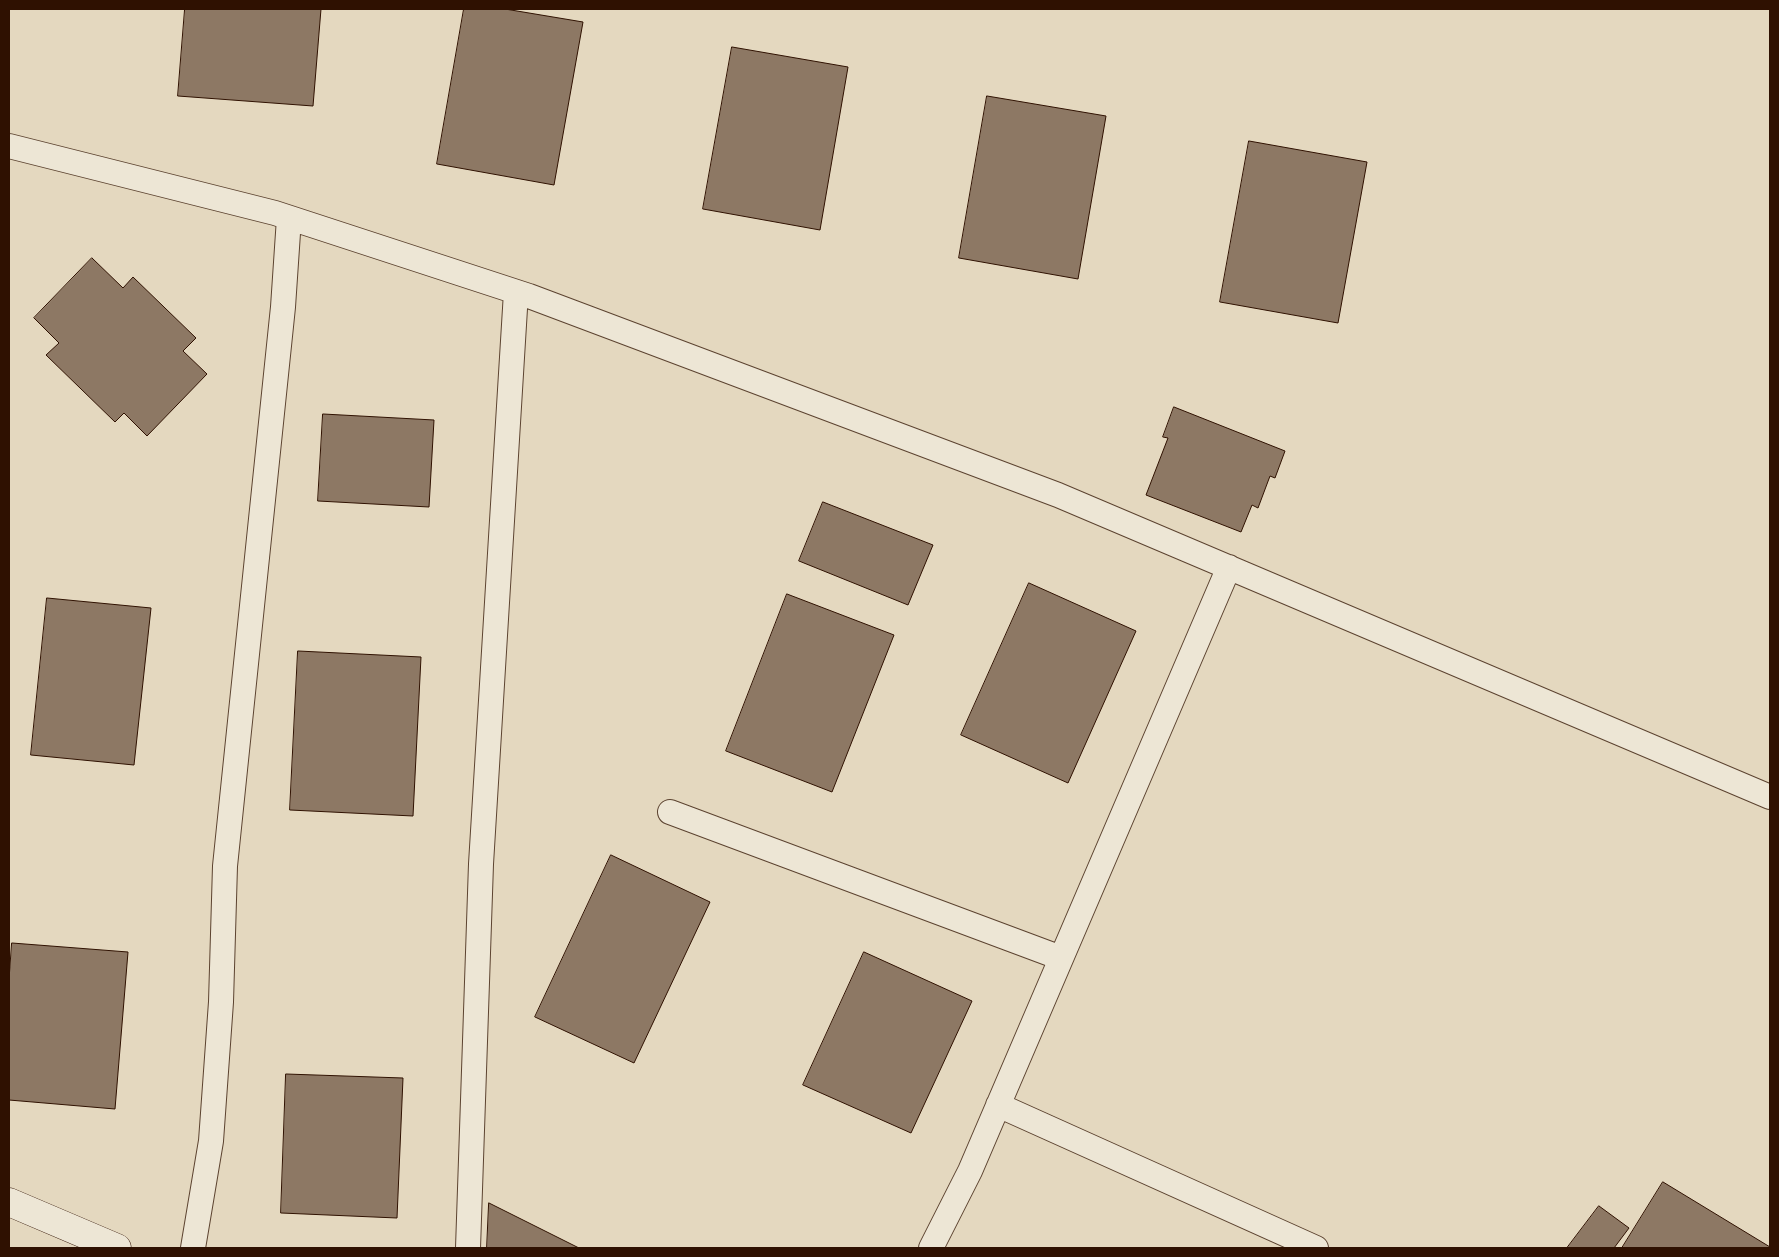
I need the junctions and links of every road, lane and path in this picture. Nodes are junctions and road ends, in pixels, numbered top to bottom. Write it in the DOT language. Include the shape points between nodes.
graph roads {
  1 [pos="9,146"];
  2 [pos="289,218"];
  3 [pos="516,292"];
  4 [pos="1229,568"];
  5 [pos="1770,797"];
  6 [pos="670,812"];
  7 [pos="1062,958"];
  8 [pos="998,1105"];
  9 [pos="9,1202"];
  10 [pos="117,1248"];
  11 [pos="193,1248"];
  12 [pos="468,1248"];
  13 [pos="931,1248"];
  14 [pos="1316,1248"];
  1 -- 2 [label="street"];
  2 -- 3 [label="street"];
  2 -- 11 [label="street" via="283,308 225,866 221,1002 211,1141"];
  3 -- 4 [label="street" via="1058,495"];
  3 -- 12 [label="street" via="481,864"];
  4 -- 5 [label="street"];
  4 -- 7 [label="street"];
  6 -- 7 [label="street"];
  7 -- 8 [label="street"];
  8 -- 13 [label="street" via="970,1171"];
  8 -- 14 [label="street"];
  9 -- 10 [label="main road"];
}
